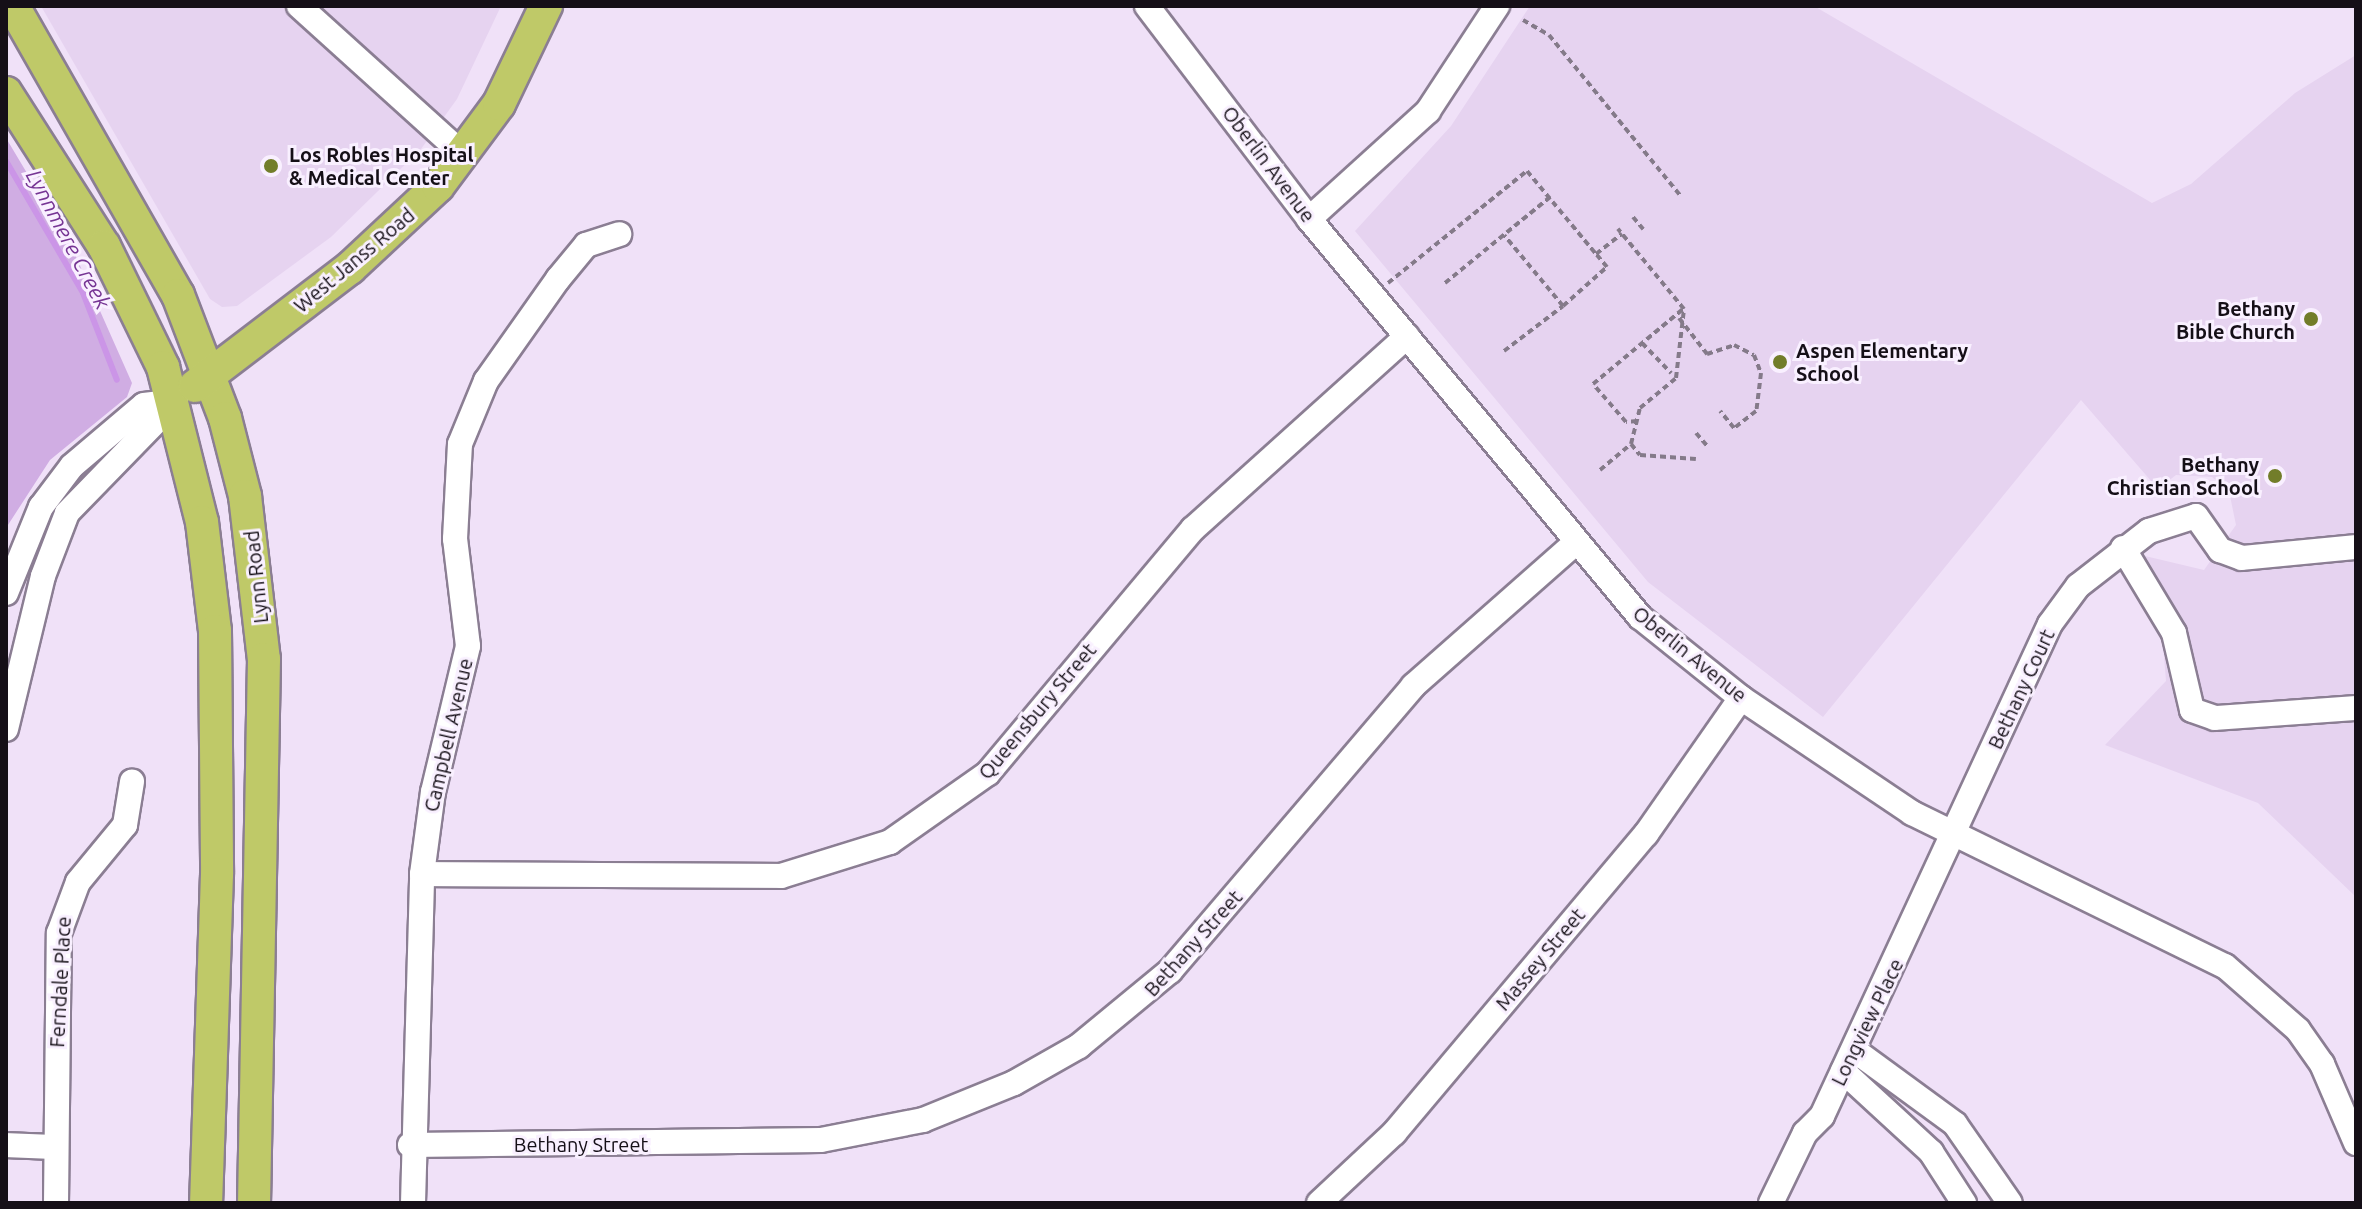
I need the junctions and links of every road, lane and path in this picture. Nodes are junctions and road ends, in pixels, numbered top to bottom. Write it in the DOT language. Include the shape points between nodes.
graph roads {
  1 [pos="13,6"];
  2 [pos="299,6"];
  3 [pos="546,6"];
  4 [pos="1147,6"];
  5 [pos="1497,6"];
  6 [pos="1523,20"];
  7 [pos="6,93"];
  8 [pos="464,155"];
  9 [pos="1681,196"];
  10 [pos="1550,197"];
  11 [pos="1633,217"];
  12 [pos="1309,219"];
  13 [pos="1643,229"];
  14 [pos="619,234"];
  15 [pos="1504,235"];
  16 [pos="1596,254"];
  17 [pos="1445,283"];
  18 [pos="1373,293"];
  19 [pos="1563,306"];
  20 [pos="1683,309"];
  21 [pos="1679,318"];
  22 [pos="1407,336"];
  23 [pos="1642,343"];
  24 [pos="1504,351"];
  25 [pos="1672,373"];
  26 [pos="210,374"];
  27 [pos="176,401"];
  28 [pos="1720,411"];
  29 [pos="1637,421"];
  30 [pos="1696,433"];
  31 [pos="1631,444"];
  32 [pos="1708,447"];
  33 [pos="1696,459"];
  34 [pos="1600,470"];
  35 [pos="1575,543"];
  36 [pos="2356,547"];
  37 [pos="2123,548"];
  38 [pos="6,593"];
  39 [pos="1741,698"];
  40 [pos="2356,708"];
  41 [pos="6,729"];
  42 [pos="132,782"];
  43 [pos="1956,837"];
  44 [pos="422,874"];
  45 [pos="1848,1061"];
  46 [pos="2356,1143"];
  47 [pos="6,1145"];
  48 [pos="410,1145"];
  49 [pos="54,1147"];
  50 [pos="56,1203"];
  51 [pos="206,1203"];
  52 [pos="254,1203"];
  53 [pos="413,1203"];
  54 [pos="1319,1203"];
  55 [pos="1771,1203"];
  56 [pos="1964,1203"];
  57 [pos="2010,1203"];
  1 -- 26 [label="main road, Lynn Road" via="142,225"];
  2 -- 8 [label="street"];
  3 -- 8 [label="main road, West Janss Road" via="508,90"];
  4 -- 12 [label="street, Oberlin Avenue"];
  5 -- 12 [label="street" via="1428,111"];
  6 -- 9 [label="path" via="1549,35"];
  7 -- 27 [label="main road" via="104,246"];
  8 -- 26 [label="main road, West Janss Road" via="384,240"];
  10 -- 15 [label="path"];
  10 -- 16 [label="path"];
  10 -- 18 [label="path" via="1527,171"];
  11 -- 13 [label="path"];
  12 -- 18 [label="street, Oberlin Avenue"];
  14 -- 44 [label="street, Campbell Avenue" via="586,245 558,279 486,381 460,444 455,539 468,646 433,792"];
  15 -- 17 [label="path"];
  15 -- 19 [label="path"];
  16 -- 19 [label="path" via="1607,267"];
  16 -- 20 [label="path" via="1620,232"];
  18 -- 22 [label="street, Oberlin Avenue"];
  19 -- 24 [label="path"];
  20 -- 21 [label="path"];
  20 -- 23 [label="path"];
  21 -- 25 [label="path"];
  21 -- 28 [label="path" via="1707,354 1734,345 1754,355 1761,373 1756,411 1734,428"];
  22 -- 35 [label="street, Oberlin Avenue"];
  22 -- 44 [label="street, Queensbury Street" via="1193,529 988,773 890,842 781,876"];
  23 -- 25 [label="path"];
  23 -- 29 [label="path" via="1593,384 1626,422"];
  25 -- 29 [label="path" via="1676,378 1640,408"];
  26 -- 27 [label="main road, West Janss Road"];
  26 -- 52 [label="main road, Lynn Road" via="254,539 264,659"];
  27 -- 38 [label="street, West Janss Road" via="144,405 72,466 41,507"];
  27 -- 41 [label="street, West Janss Road" via="67,513 43,576"];
  27 -- 51 [label="main road" via="215,631 217,874"];
  29 -- 31 [label="path"];
  30 -- 32 [label="path"];
  31 -- 33 [label="path" via="1640,455"];
  31 -- 34 [label="path"];
  35 -- 39 [label="street, Oberlin Avenue" via="1640,617"];
  35 -- 48 [label="street, Bethany Street" via="1413,686 1170,971 1111,1023 1025,1078 923,1120 821,1140"];
  36 -- 37 [label="street, Bethany Court" via="2242,558 2220,550 2196,516"];
  37 -- 40 [label="street" via="2174,633 2192,710 2244,716"];
  37 -- 43 [label="street, Bethany Court" via="2078,586 2050,624"];
  39 -- 43 [label="street, Oberlin Avenue"];
  39 -- 54 [label="street, Massey Street" via="1646,834 1394,1133"];
  42 -- 49 [label="street, Ferndale Place" via="125,825 78,882 63,912"];
  43 -- 45 [label="street, Longview Place"];
  43 -- 46 [label="street, Oberlin Avenue" via="2187,943 2267,998 2322,1064"];
  44 -- 48 [label="street, Campbell Avenue"];
  45 -- 55 [label="street, Longview Place"];
  45 -- 56 [label="street" via="1931,1152"];
  45 -- 57 [label="street" via="1955,1124"];
  47 -- 49 [label="street"];
  48 -- 53 [label="street, Campbell Avenue"];
  49 -- 50 [label="street, Ferndale Place"];
}
